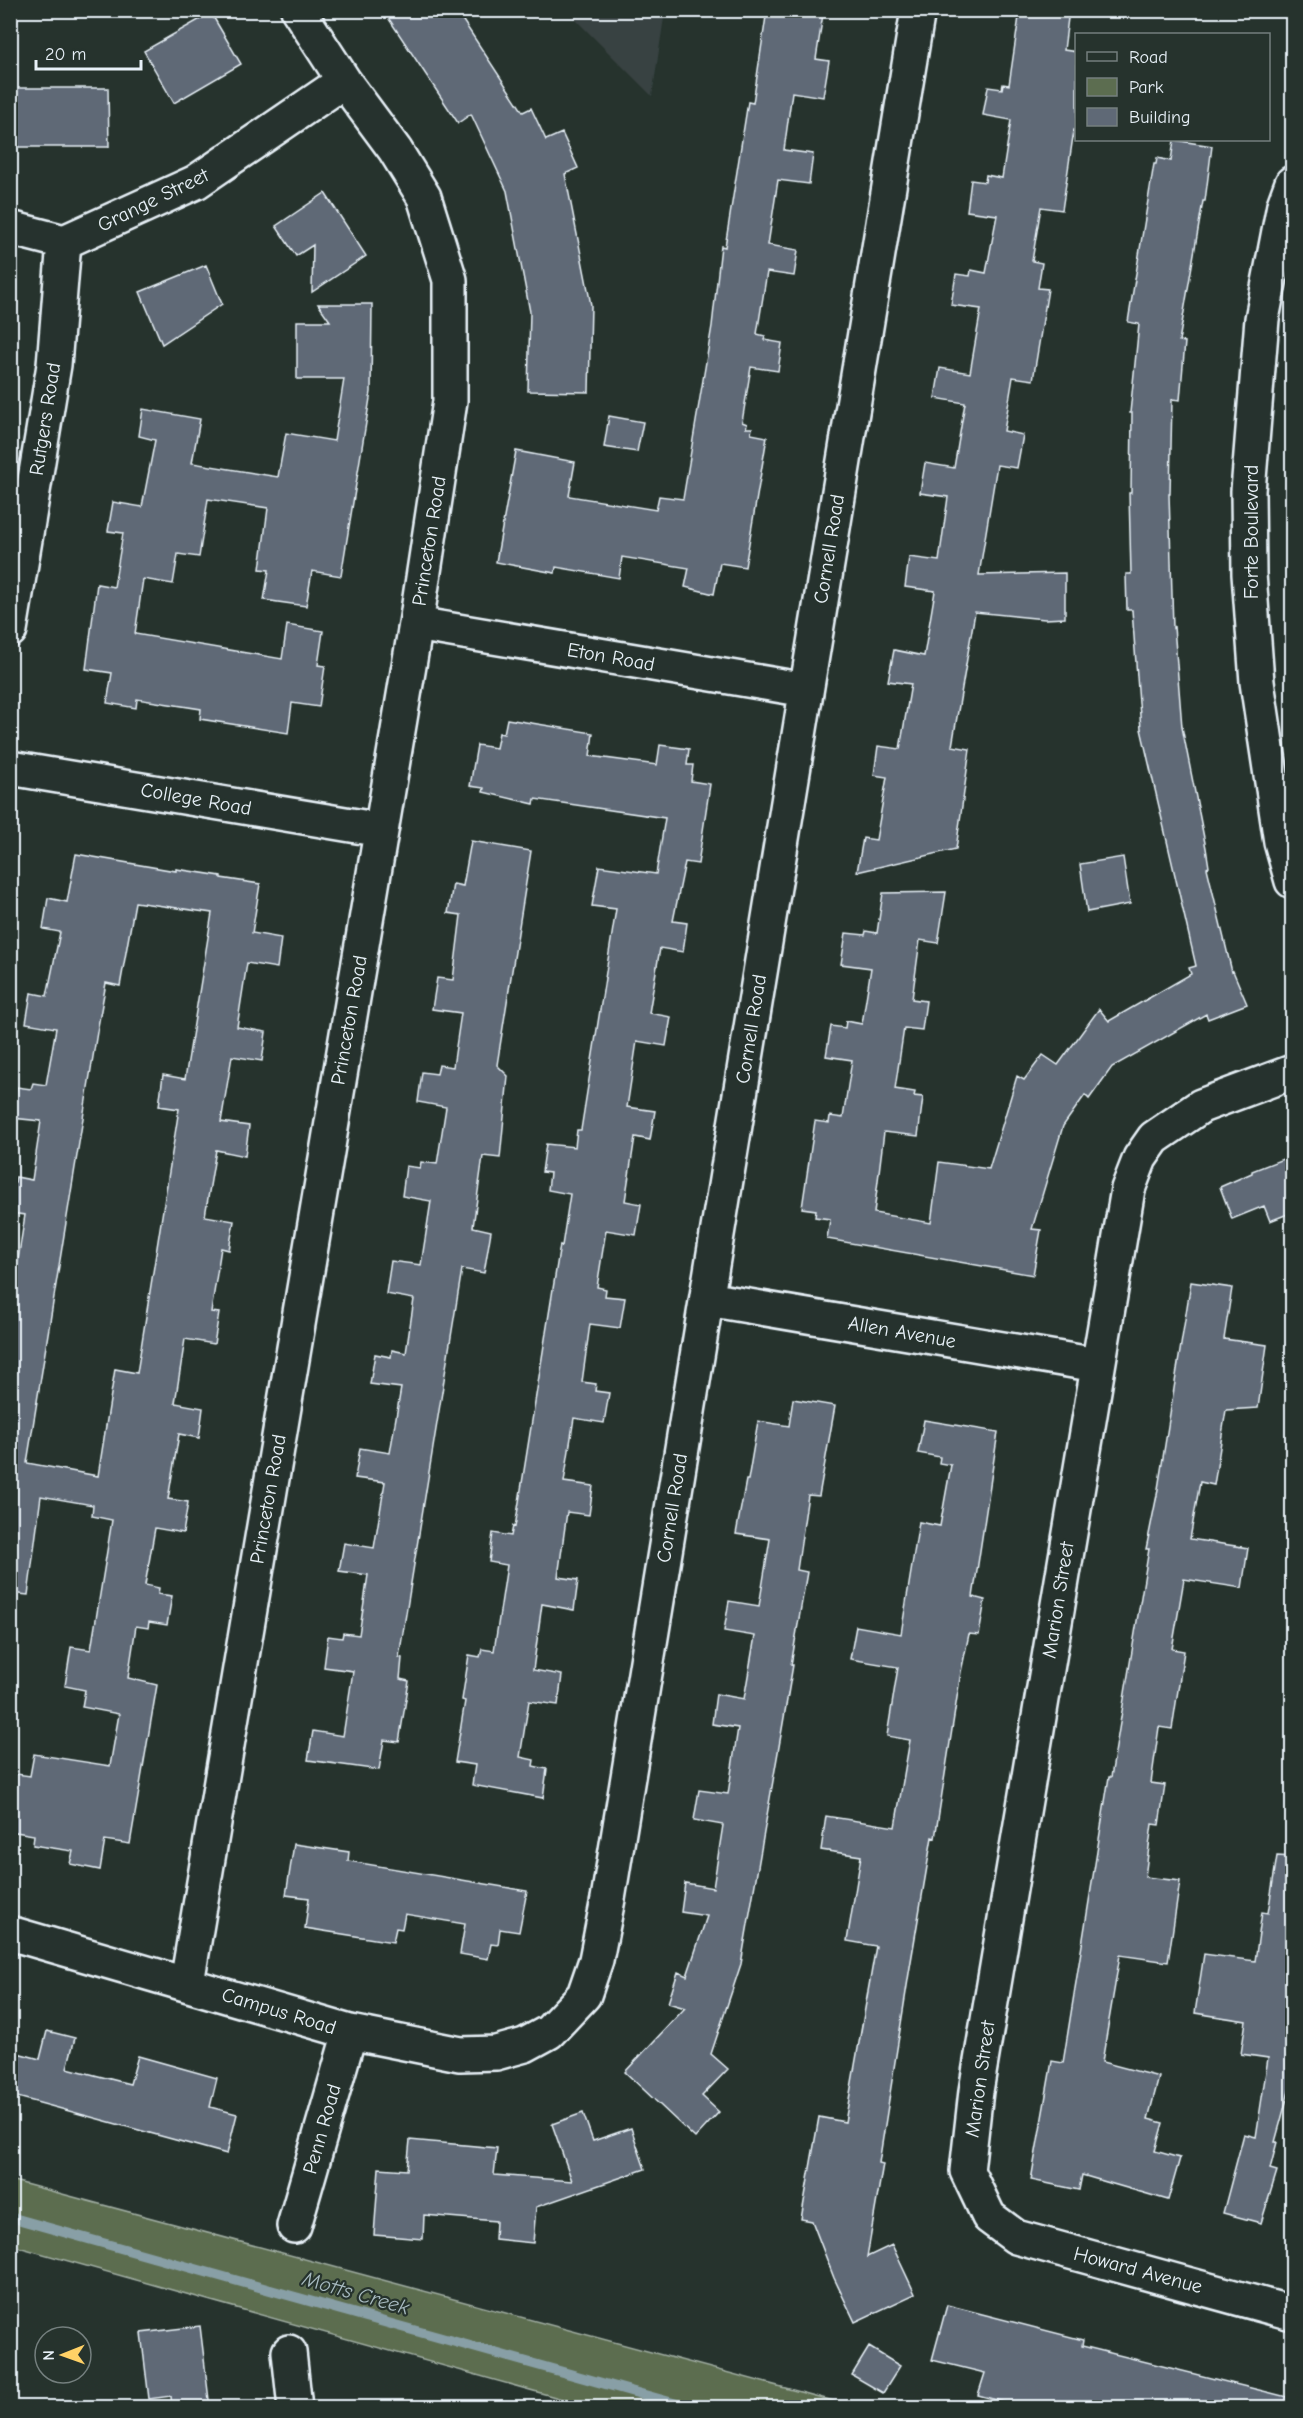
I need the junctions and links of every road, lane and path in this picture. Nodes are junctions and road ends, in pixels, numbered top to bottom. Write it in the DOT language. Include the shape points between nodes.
graph roads {
  1 [pos="298,10"];
  2 [pos="918,10"];
  3 [pos="344,81"];
  4 [pos="1293,183"];
  5 [pos="10,228"];
  6 [pos="64,243"];
  7 [pos="15,579"];
  8 [pos="416,624"];
  9 [pos="10,630"];
  10 [pos="806,690"];
  11 [pos="10,768"];
  12 [pos="381,830"];
  13 [pos="1293,881"];
  14 [pos="1293,1072"];
  15 [pos="706,1299"];
  16 [pos="1097,1365"];
  17 [pos="10,1933"];
  18 [pos="187,1983"];
  19 [pos="350,2032"];
  20 [pos="549,2032"];
  21 [pos="989,2217"];
  22 [pos="294,2226"];
  23 [pos="1293,2313"];
  24 [pos="289,2352"];
  25 [pos="295,2408"];
  1 -- 3 [label="street, Princeton Road"];
  2 -- 10 [label="street, Cornell Road"];
  3 -- 6 [label="street, Grange Street" via="196,182"];
  3 -- 8 [label="street, Princeton Road" via="424,197 450,280 450,401"];
  4 -- 13 [label="street, Forte Boulevard" via="1284,205 1262,320 1248,491 1257,682 1281,842"];
  5 -- 6 [label="street"];
  6 -- 7 [label="street, Rutgers Road" via="54,365"];
  7 -- 9 [label="street, Rutgers Road"];
  8 -- 10 [label="street, Eton Road"];
  8 -- 12 [label="street, Princeton Road"];
  10 -- 15 [label="street, Cornell Road"];
  11 -- 12 [label="street, College Road"];
  12 -- 18 [label="street, Princeton Road"];
  14 -- 16 [label="street, Marion Street" via="1201,1106 1154,1138 1140,1158 1128,1190"];
  15 -- 16 [label="street, Allen Avenue"];
  15 -- 20 [label="street, Cornell Road" via="596,1960 584,1995"];
  16 -- 21 [label="street, Marion Street" via="976,2091 967,2171"];
  17 -- 18 [label="street, Campus Road"];
  18 -- 19 [label="street, Campus Road"];
  19 -- 20 [label="street, Campus Road" via="460,2054 495,2053 525,2045"];
  19 -- 22 [label="street, Penn Road"];
  21 -- 23 [label="street, Howard Avenue" via="1016,2237"];
  24 -- 25 [label="street"];
}
